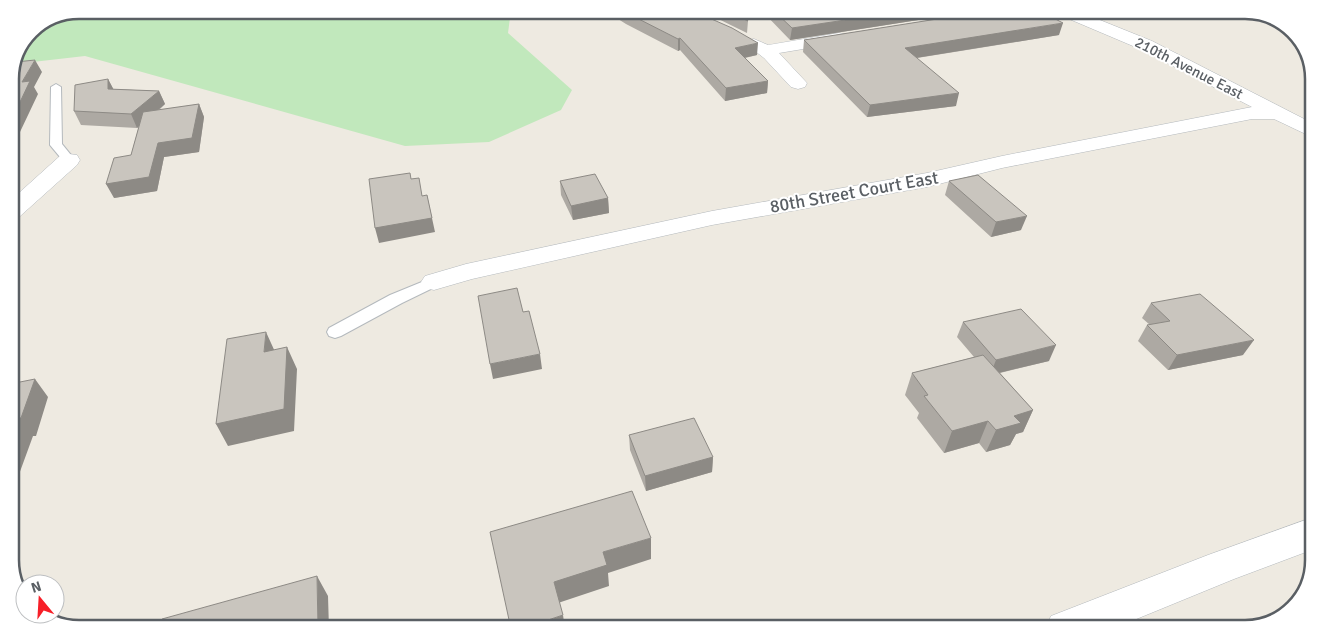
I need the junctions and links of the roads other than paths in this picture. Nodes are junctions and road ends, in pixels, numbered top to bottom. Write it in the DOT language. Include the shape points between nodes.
graph roads {
  1 [pos="1082,19"];
  2 [pos="739,36"];
  3 [pos="855,36"];
  4 [pos="764,51"];
  5 [pos="798,83"];
  6 [pos="56,87"];
  7 [pos="1276,113"];
  8 [pos="1305,128"];
  9 [pos="69,160"];
  10 [pos="19,205"];
  11 [pos="434,282"];
  12 [pos="335,332"];
  13 [pos="1305,536"];
  14 [pos="1088,620"];
  1 -- 7 [label="street, 210th Avenue East" via="1146,45"];
  2 -- 4 [label="street"];
  3 -- 4 [label="street"];
  4 -- 5 [label="street"];
  6 -- 9 [label="lane" via="56,145"];
  7 -- 8 [label="street, 210th Avenue East"];
  7 -- 11 [label="street, 80th Street Court East" via="1252,113 927,180 712,218 466,272"];
  9 -- 10 [label="street"];
  11 -- 12 [label="lane"];
  13 -- 14 [label="street"];
}
